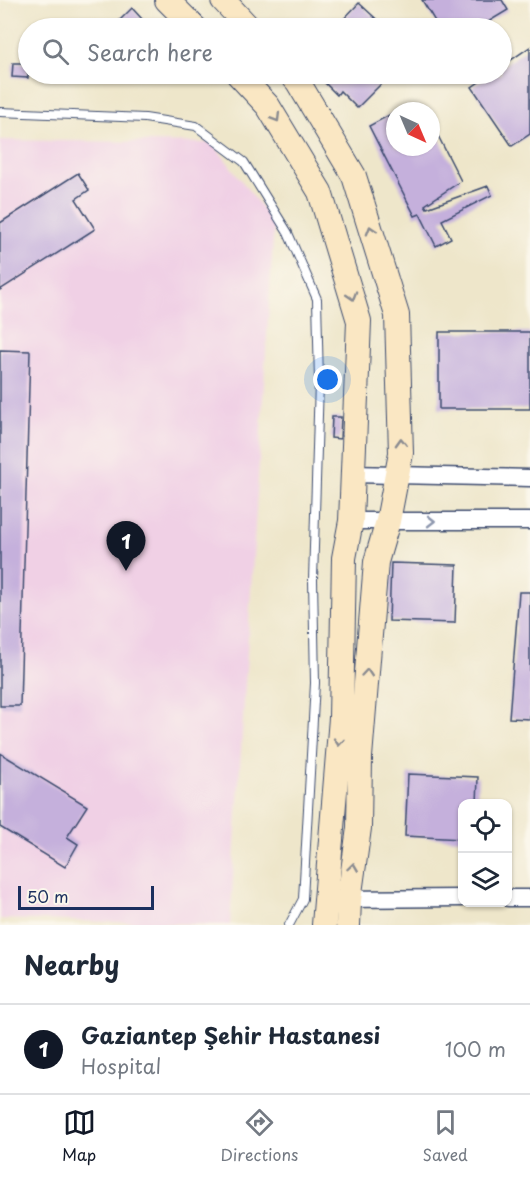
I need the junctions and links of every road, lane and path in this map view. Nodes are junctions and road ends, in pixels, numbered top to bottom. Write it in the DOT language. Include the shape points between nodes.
graph roads {
  1 [pos="167,0"];
  2 [pos="223,0"];
  3 [pos="185,18"];
  4 [pos="240,18"];
  5 [pos="247,84"];
  6 [pos="299,84"];
  7 [pos="0,112"];
  8 [pos="352,474"];
  9 [pos="397,476"];
  10 [pos="530,478"];
  11 [pos="351,520"];
  12 [pos="388,521"];
  13 [pos="530,521"];
  14 [pos="458,898"];
  15 [pos="512,898"];
  16 [pos="530,898"];
  17 [pos="337,899"];
  18 [pos="289,925"];
  19 [pos="324,925"];
  20 [pos="348,925"];
  1 -- 3 [label="street"];
  2 -- 4 [label="street"];
  5 -- 8 [label="street, one-way" via="268,106 320,192 359,321"];
  9 -- 6 [label="street, one-way" via="401,453 397,315 354,176"];
  7 -- 18 [label="lane" via="145,117 196,126 244,162 288,232 317,299 315,694 303,899"];
  8 -- 9 [label="street"];
  8 -- 11 [label="street"];
  9 -- 10 [label="street"];
  9 -- 12 [label="street"];
  11 -- 12 [label="street"];
  11 -- 17 [label="street, one-way" via="344,558"];
  12 -- 13 [label="street, one-way"];
  17 -- 12 [label="street, one-way" via="359,828 360,757 376,562"];
  14 -- 17 [label="street"];
  15 -- 16 [label="street"];
  17 -- 19 [label="street"];
  17 -- 20 [label="street"];
}
